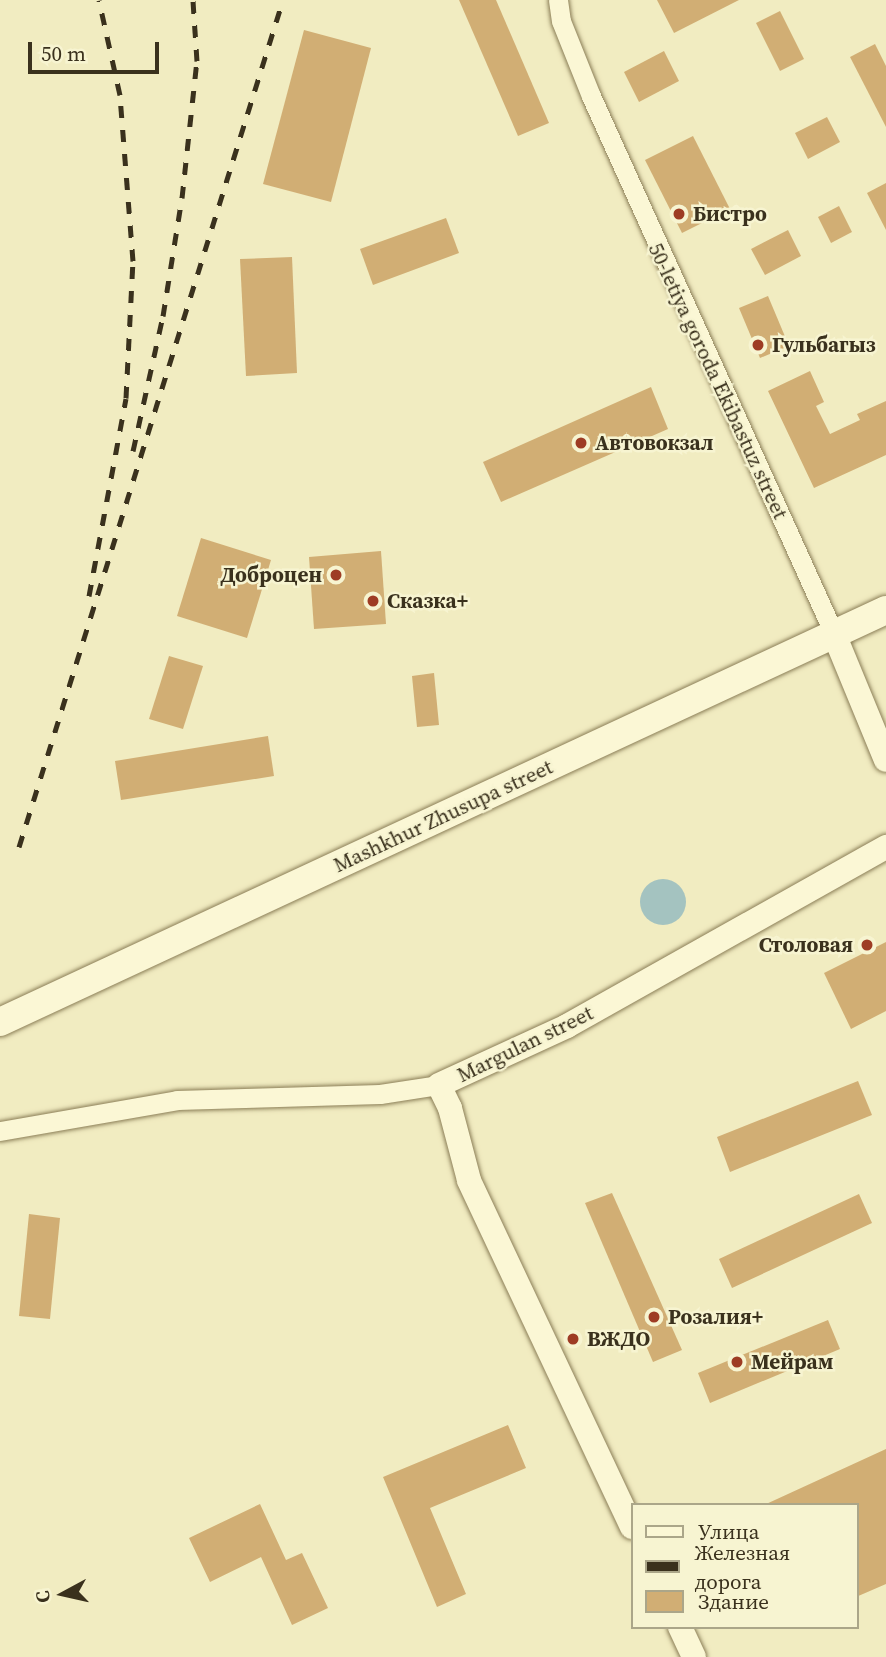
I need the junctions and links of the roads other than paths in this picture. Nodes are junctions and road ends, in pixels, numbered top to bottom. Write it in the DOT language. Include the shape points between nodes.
graph roads {
  1 [pos="558,0"];
  2 [pos="886,610"];
  3 [pos="834,634"];
  4 [pos="886,760"];
  5 [pos="886,847"];
  6 [pos="0,1022"];
  7 [pos="439,1085"];
  8 [pos="0,1131"];
  9 [pos="630,1523"];
  10 [pos="681,1629"];
  11 [pos="694,1657"];
  1 -- 3 [label="street, 50-letiya goroda Ekibastuz street" via="561,20 596,108"];
  2 -- 3 [label="main road, Mashkhur Zhusupa street"];
  3 -- 4 [label="street, 50-letiya goroda Ekibastuz street"];
  3 -- 6 [label="main road, Mashkhur Zhusupa street"];
  5 -- 7 [label="street, Margulan street" via="568,1026"];
  7 -- 8 [label="street" via="380,1094 177,1100"];
  7 -- 9 [label="street, Margulan street" via="450,1108 469,1180"];
  10 -- 11 [label="street"];
}
